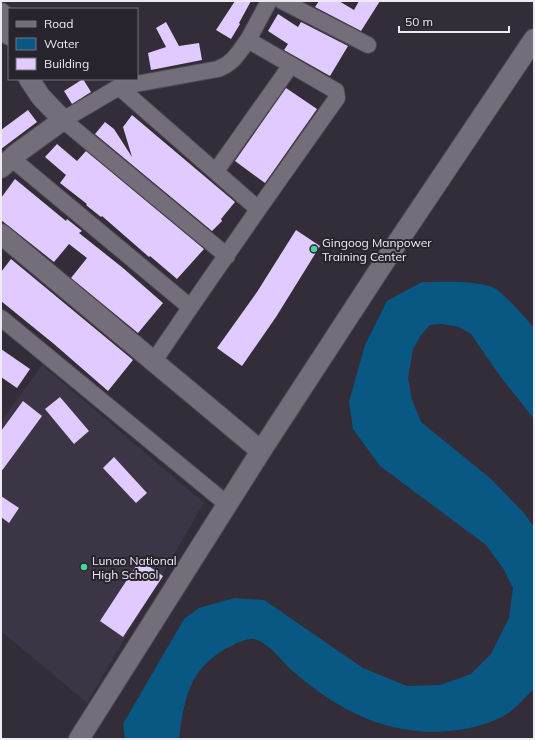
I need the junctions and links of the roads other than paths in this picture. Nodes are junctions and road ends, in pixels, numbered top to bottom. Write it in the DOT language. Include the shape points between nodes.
graph roads {
  1 [pos="269,1"];
  2 [pos="282,1"];
  3 [pos="1,13"];
  4 [pos="8,32"];
  5 [pos="534,39"];
  6 [pos="248,40"];
  7 [pos="368,45"];
  8 [pos="291,65"];
  9 [pos="30,80"];
  10 [pos="119,87"];
  11 [pos="64,120"];
  12 [pos="6,163"];
  13 [pos="216,171"];
  14 [pos="258,209"];
  15 [pos="1,234"];
  16 [pos="226,256"];
  17 [pos="190,307"];
  18 [pos="1,318"];
  19 [pos="154,361"];
  20 [pos="261,451"];
  21 [pos="228,505"];
  22 [pos="79,739"];
  1 -- 6 [label="street"];
  2 -- 7 [label="street"];
  3 -- 4 [label="street"];
  5 -- 20 [label="street"];
  6 -- 8 [label="street"];
  6 -- 10 [label="street" via="231,63 218,69"];
  8 -- 13 [label="street"];
  8 -- 14 [label="street" via="336,91 337,98"];
  9 -- 11 [label="street" via="40,97"];
  10 -- 11 [label="street"];
  10 -- 13 [label="street"];
  11 -- 12 [label="street"];
  11 -- 16 [label="street"];
  12 -- 17 [label="street"];
  13 -- 14 [label="street"];
  14 -- 16 [label="street"];
  15 -- 19 [label="street"];
  16 -- 17 [label="street"];
  17 -- 19 [label="street"];
  18 -- 21 [label="street"];
  19 -- 20 [label="street"];
  20 -- 21 [label="street"];
  21 -- 22 [label="street"];
}
